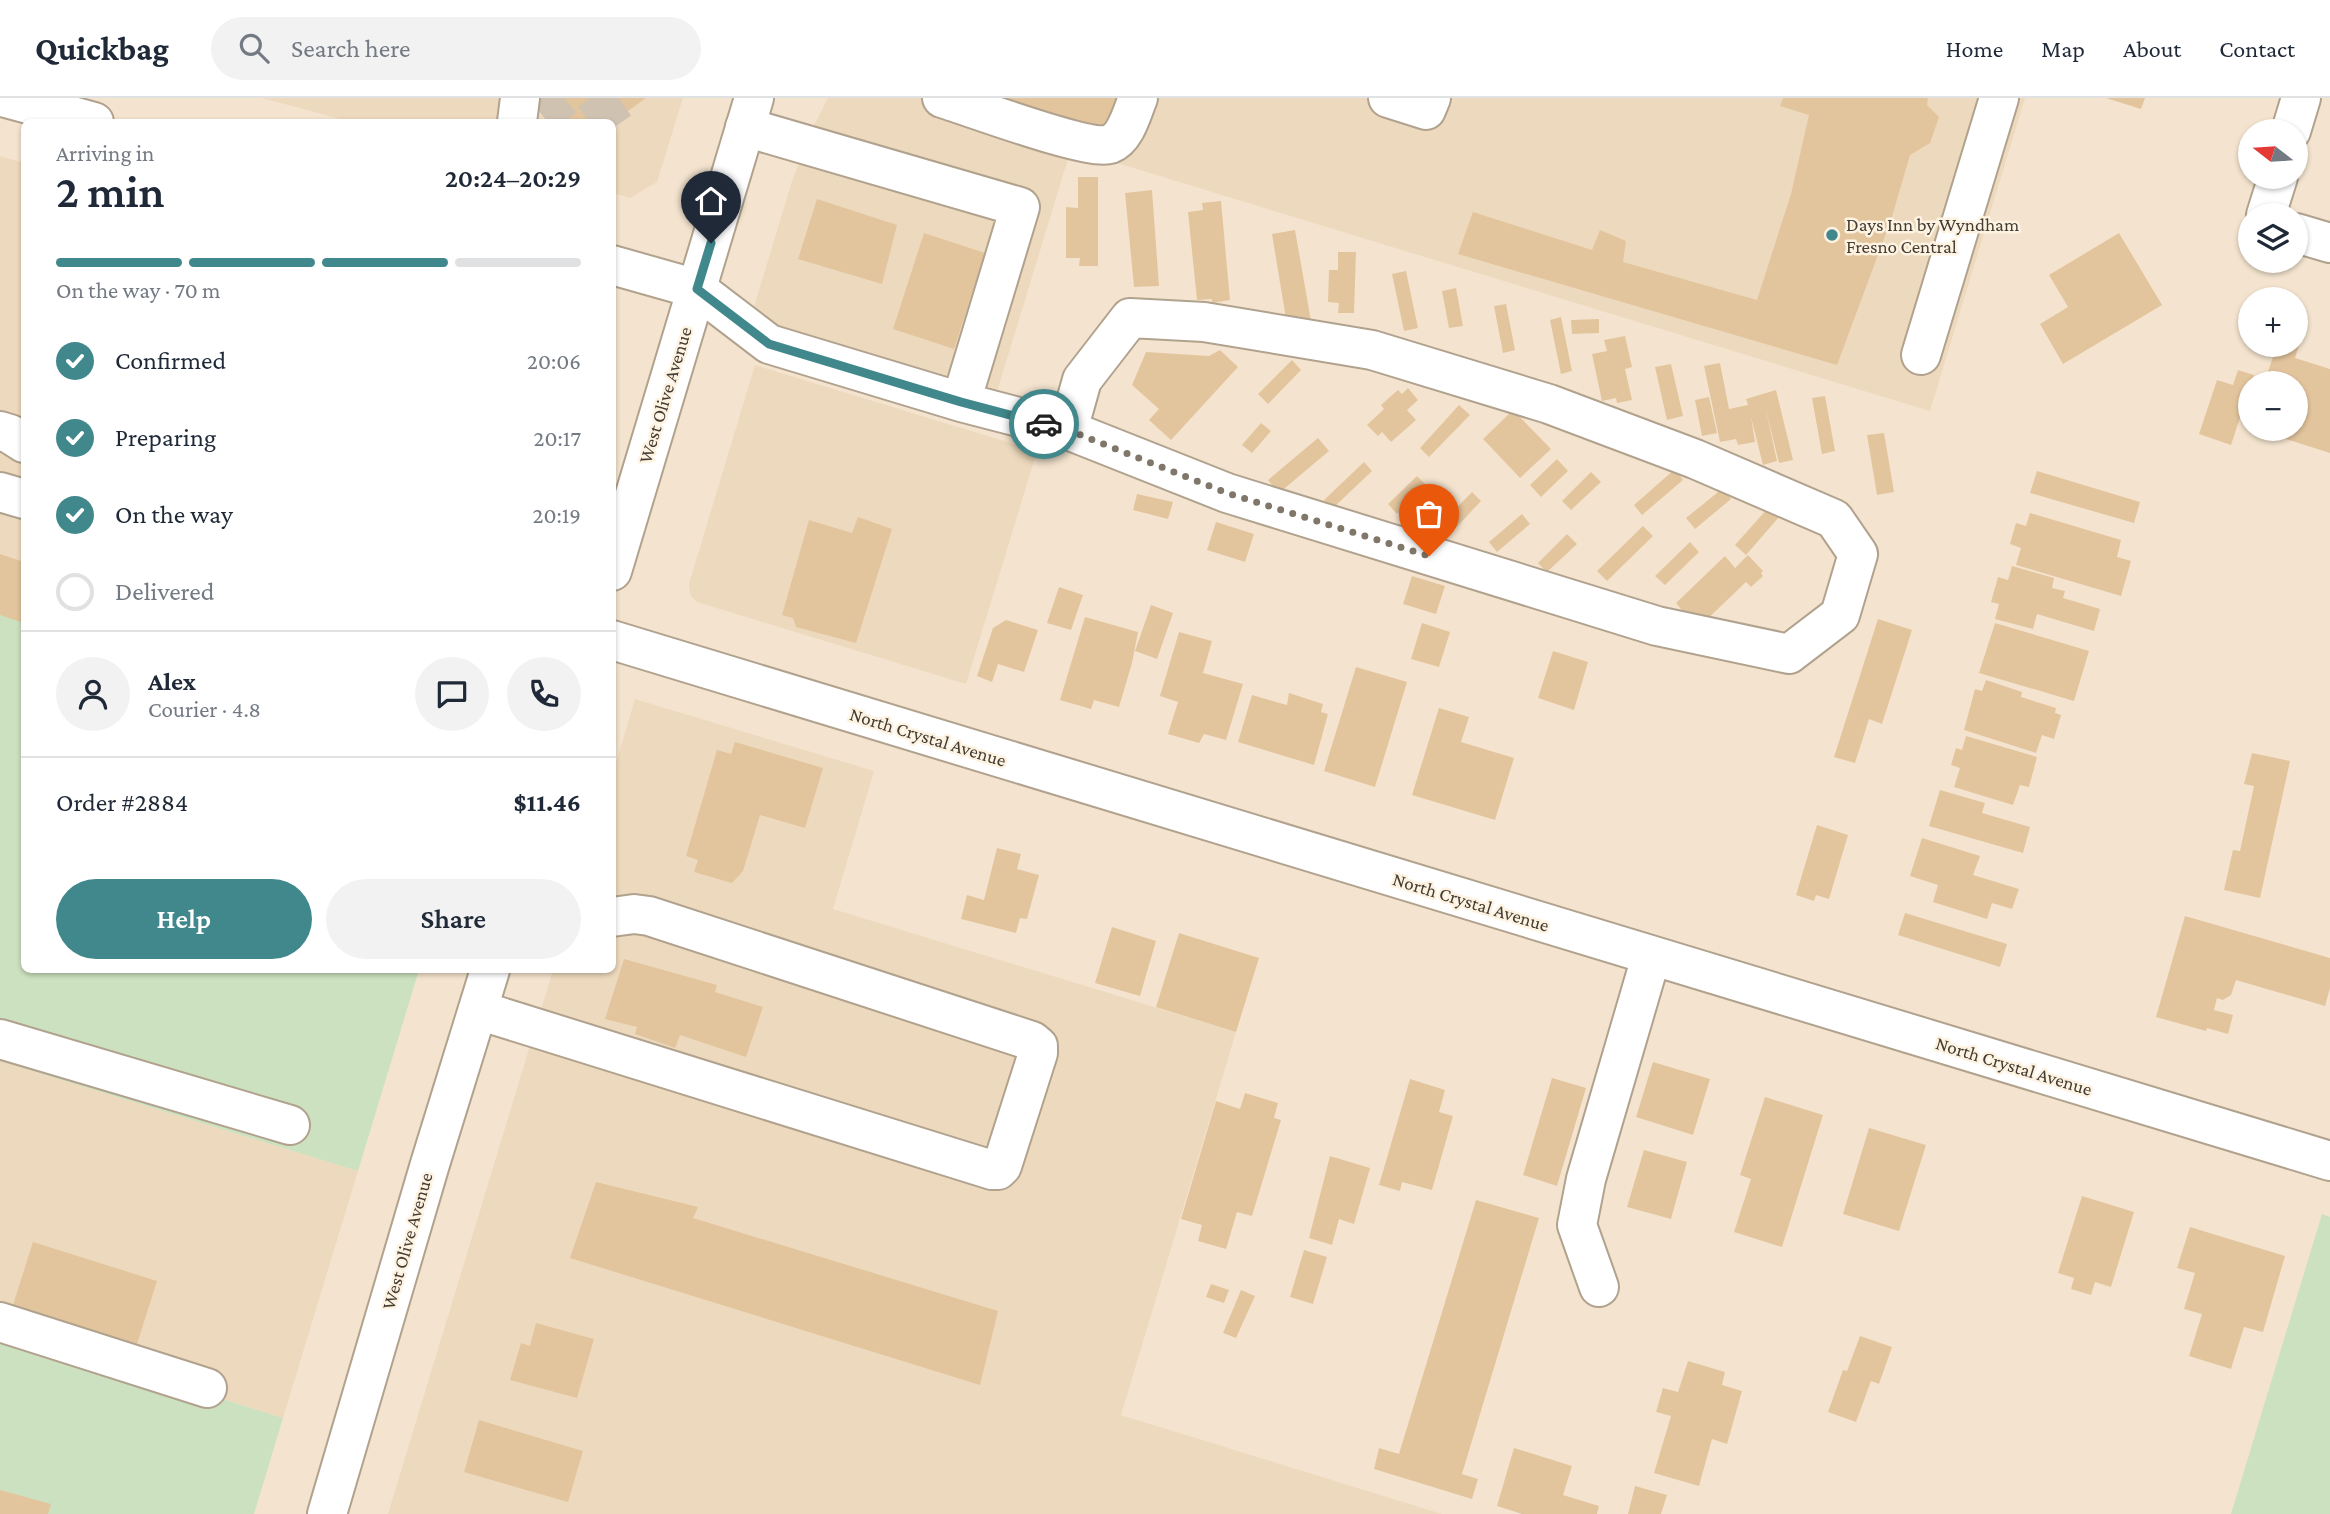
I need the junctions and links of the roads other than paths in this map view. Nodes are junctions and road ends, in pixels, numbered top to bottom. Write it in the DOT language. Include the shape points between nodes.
graph roads {
  1 [pos="6,98"];
  2 [pos="942,98"];
  3 [pos="1138,98"];
  4 [pos="1388,98"];
  5 [pos="1431,98"];
  6 [pos="1999,98"];
  7 [pos="2301,98"];
  8 [pos="750,113"];
  9 [pos="83,119"];
  10 [pos="2295,119"];
  11 [pos="2308,237"];
  12 [pos="2330,243"];
  13 [pos="616,266"];
  14 [pos="697,289"];
  15 [pos="1921,355"];
  16 [pos="961,402"];
  17 [pos="1068,430"];
  18 [pos="0,492"];
  19 [pos="21,498"];
  20 [pos="616,558"];
  21 [pos="616,641"];
  22 [pos="616,916"];
  23 [pos="1651,957"];
  24 [pos="489,973"];
  25 [pos="478,1010"];
  26 [pos="0,1039"];
  27 [pos="290,1125"];
  28 [pos="2330,1161"];
  29 [pos="1600,1287"];
  30 [pos="0,1322"];
  31 [pos="207,1388"];
  32 [pos="327,1514"];
  1 -- 9 [label="street"];
  2 -- 3 [label="street" via="1098,145 1113,143 1124,132"];
  4 -- 5 [label="street" via="1426,110"];
  6 -- 15 [label="street"];
  7 -- 10 [label="street"];
  8 -- 14 [label="street, West Olive Avenue"];
  8 -- 16 [label="street" via="1020,207"];
  11 -- 12 [label="street"];
  13 -- 14 [label="street"];
  14 -- 16 [label="street" via="769,344"];
  14 -- 20 [label="street, West Olive Avenue"];
  16 -- 17 [label="street"];
  17 -- 17 [label="street" via="1082,380 1130,318 1204,322 1372,350 1549,404 1695,459 1834,519 1858,554 1840,615 1789,654 1657,626 1227,493"];
  18 -- 19 [label="street"];
  21 -- 23 [label="street, North Crystal Avenue"];
  22 -- 25 [label="street" via="649,916 1032,1041 1038,1052 1002,1166 992,1170"];
  23 -- 28 [label="street, North Crystal Avenue"];
  23 -- 29 [label="street" via="1586,1179 1577,1225"];
  24 -- 25 [label="street, West Olive Avenue"];
  25 -- 32 [label="street, West Olive Avenue"];
  26 -- 27 [label="street"];
  30 -- 31 [label="street"];
}
